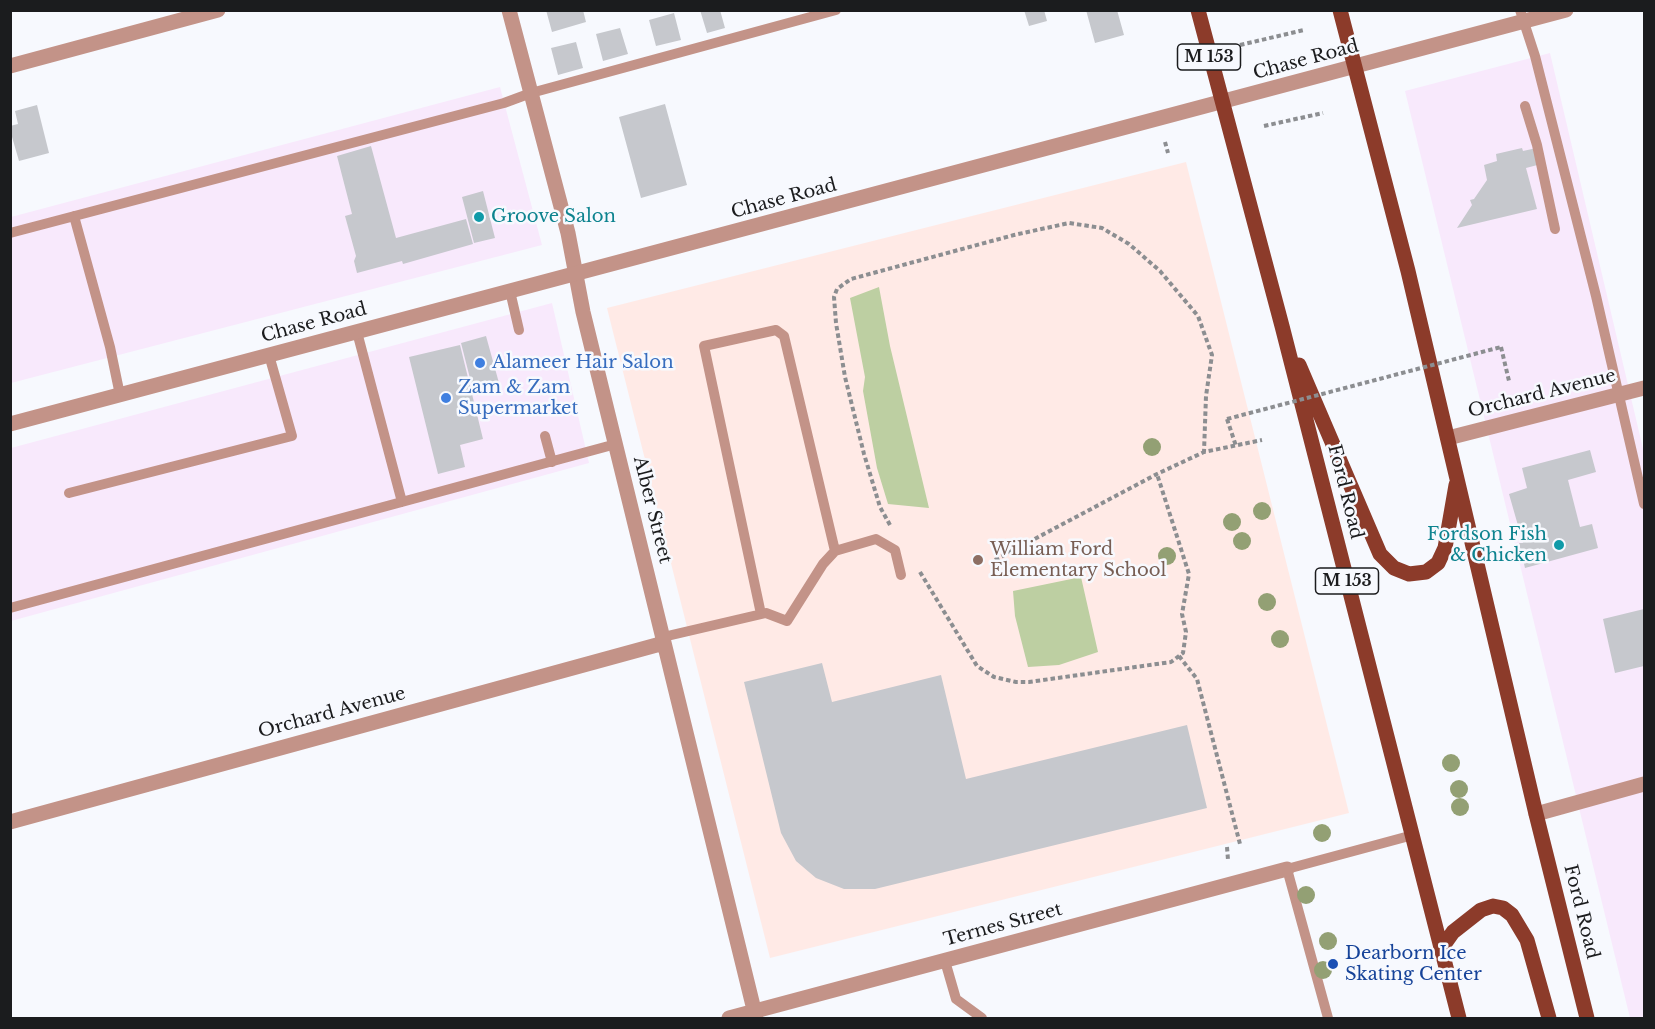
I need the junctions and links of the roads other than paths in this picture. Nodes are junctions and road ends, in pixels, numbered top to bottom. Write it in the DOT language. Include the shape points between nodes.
graph roads {
  1 [pos="218,10"];
  2 [pos="509,10"];
  3 [pos="836,10"];
  4 [pos="1198,10"];
  5 [pos="1340,10"];
  6 [pos="1566,10"];
  7 [pos="1522,16"];
  8 [pos="10,66"];
  9 [pos="1356,68"];
  10 [pos="531,93"];
  11 [pos="1221,103"];
  12 [pos="1525,106"];
  13 [pos="75,216"];
  14 [pos="1555,229"];
  15 [pos="10,233"];
  16 [pos="576,274"];
  17 [pos="510,291"];
  18 [pos="1282,326"];
  19 [pos="519,330"];
  20 [pos="357,332"];
  21 [pos="269,356"];
  22 [pos="1644,388"];
  23 [pos="120,395"];
  24 [pos="1618,395"];
  25 [pos="10,424"];
  26 [pos="545,436"];
  27 [pos="1448,438"];
  28 [pos="616,444"];
  29 [pos="552,462"];
  30 [pos="1458,478"];
  31 [pos="69,493"];
  32 [pos="402,502"];
  33 [pos="1644,504"];
  34 [pos="835,551"];
  35 [pos="901,575"];
  36 [pos="10,608"];
  37 [pos="761,614"];
  38 [pos="664,640"];
  39 [pos="1644,784"];
  40 [pos="1536,814"];
  41 [pos="10,822"];
  42 [pos="1413,835"];
  43 [pos="1287,868"];
  44 [pos="1441,949"];
  45 [pos="945,961"];
  46 [pos="755,1015"];
  47 [pos="729,1018"];
  48 [pos="982,1018"];
  49 [pos="1328,1018"];
  50 [pos="1459,1018"];
  51 [pos="1549,1018"];
  52 [pos="1587,1018"];
  1 -- 8 [label="street"];
  2 -- 10 [label="street, Alber Street"];
  3 -- 10 [label="lane"];
  4 -- 11 [label="main road, Ford Road / M 153"];
  5 -- 9 [label="main road, Ford Road"];
  6 -- 7 [label="street, Chase Road"];
  7 -- 9 [label="street, Chase Road"];
  7 -- 24 [label="lane"];
  9 -- 11 [label="street, Chase Road"];
  9 -- 27 [label="main road, Ford Road"];
  10 -- 13 [label="lane"];
  10 -- 16 [label="street, Alber Street"];
  11 -- 16 [label="street, Chase Road"];
  11 -- 18 [label="main road, Ford Road / M 153"];
  12 -- 14 [label="lane"];
  13 -- 15 [label="lane"];
  13 -- 23 [label="lane"];
  16 -- 17 [label="street, Chase Road"];
  16 -- 28 [label="street, Alber Street"];
  17 -- 19 [label="lane"];
  17 -- 20 [label="street, Chase Road"];
  18 -- 30 [label="main road" via="1380,554 1394,568 1409,574 1426,572 1438,563 1445,548"];
  18 -- 42 [label="main road, Ford Road / M 153"];
  20 -- 21 [label="street, Chase Road"];
  20 -- 32 [label="lane"];
  21 -- 23 [label="street, Chase Road"];
  21 -- 31 [label="lane" via="292,436"];
  22 -- 24 [label="street, Orchard Avenue"];
  23 -- 25 [label="street, Chase Road"];
  24 -- 27 [label="street, Orchard Avenue"];
  24 -- 33 [label="lane"];
  26 -- 29 [label="lane"];
  27 -- 30 [label="main road, Ford Road"];
  28 -- 29 [label="lane"];
  28 -- 38 [label="street, Alber Street"];
  29 -- 32 [label="lane"];
  30 -- 40 [label="main road, Ford Road"];
  32 -- 36 [label="lane"];
  34 -- 35 [label="lane" via="876,539 895,550"];
  34 -- 37 [label="lane" via="787,621"];
  34 -- 37 [label="lane" via="784,336 776,330 704,346"];
  37 -- 38 [label="lane"];
  38 -- 41 [label="street, Orchard Avenue"];
  38 -- 46 [label="street, Alber Street"];
  39 -- 40 [label="street"];
  40 -- 52 [label="main road, Ford Road"];
  42 -- 43 [label="lane"];
  42 -- 44 [label="main road, Ford Road / M 153"];
  43 -- 45 [label="street, Ternes Street"];
  43 -- 49 [label="lane"];
  44 -- 50 [label="main road, Ford Road / M 153"];
  44 -- 51 [label="main road" via="1453,932 1481,910 1503,908 1527,940"];
  45 -- 46 [label="street, Ternes Street"];
  45 -- 48 [label="lane" via="956,999"];
  46 -- 47 [label="street, Ternes Street"];
}
